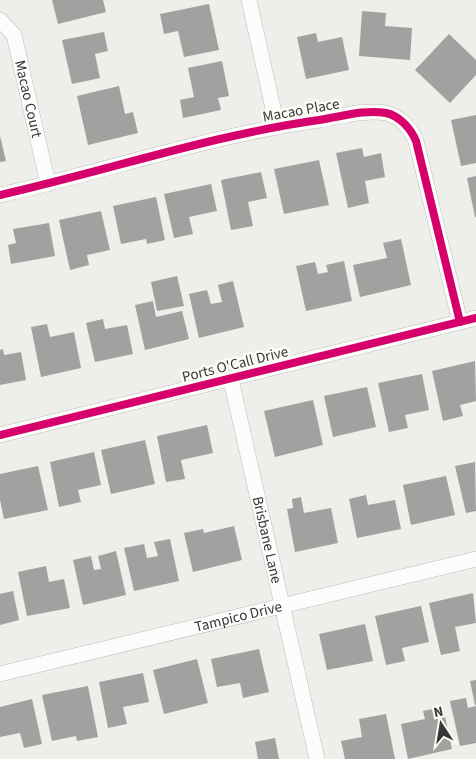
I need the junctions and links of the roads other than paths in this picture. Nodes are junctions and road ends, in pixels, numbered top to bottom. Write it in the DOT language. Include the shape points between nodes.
graph roads {
  1 [pos="249,0"];
  2 [pos="0,20"];
  3 [pos="278,126"];
  4 [pos="48,184"];
  5 [pos="0,195"];
  6 [pos="476,318"];
  7 [pos="460,322"];
  8 [pos="232,380"];
  9 [pos="0,435"];
  10 [pos="476,559"];
  11 [pos="283,606"];
  12 [pos="0,674"];
  13 [pos="317,759"];
  1 -- 3 [label="street"];
  2 -- 4 [label="street, Macao Court" via="14,35"];
  3 -- 4 [label="street, Macao Place"];
  3 -- 7 [label="street, Macao Place" via="372,112 400,120 412,132"];
  4 -- 5 [label="street, Macao Place"];
  6 -- 7 [label="street, Ports O'Call Drive"];
  7 -- 8 [label="street, Ports O'Call Drive"];
  8 -- 9 [label="street, Ports O'Call Drive"];
  8 -- 11 [label="street, Brisbane Lane"];
  10 -- 11 [label="street, Tampico Drive"];
  11 -- 12 [label="street, Tampico Drive"];
  11 -- 13 [label="street, Brisbane Lane"];
}
